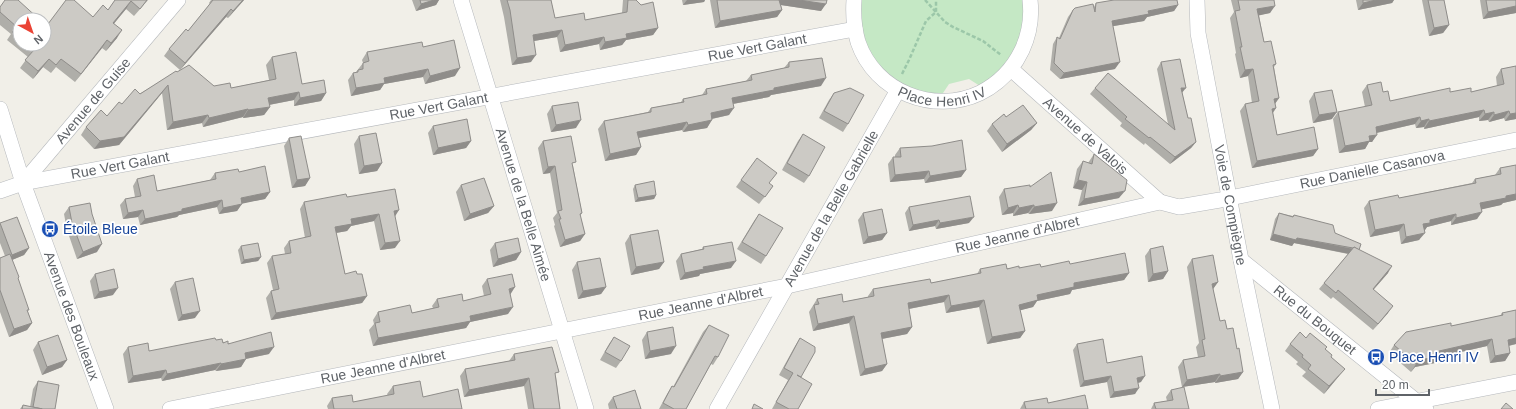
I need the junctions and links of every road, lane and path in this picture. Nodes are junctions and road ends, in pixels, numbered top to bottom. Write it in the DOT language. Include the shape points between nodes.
graph roads {
  1 [pos="178,0"];
  2 [pos="461,0"];
  3 [pos="854,0"];
  4 [pos="925,0"];
  5 [pos="936,0"];
  6 [pos="1030,0"];
  7 [pos="1197,0"];
  8 [pos="936,12"];
  9 [pos="855,29"];
  10 [pos="1012,67"];
  11 [pos="896,89"];
  12 [pos="490,96"];
  13 [pos="0,109"];
  14 [pos="1516,140"];
  15 [pos="23,183"];
  16 [pos="0,191"];
  17 [pos="1229,199"];
  18 [pos="1160,202"];
  19 [pos="1241,260"];
  20 [pos="787,286"];
  21 [pos="562,330"];
  22 [pos="1516,382"];
  23 [pos="1421,406"];
  24 [pos="106,409"];
  25 [pos="170,409"];
  26 [pos="586,409"];
  27 [pos="717,409"];
  28 [pos="1272,409"];
  29 [pos="1378,409"];
  1 -- 15 [label="street, Avenue de Guise"];
  2 -- 12 [label="street, Avenue de la Belle Aimée"];
  3 -- 9 [label="street, Place Henri IV"];
  4 -- 8 [label="path"];
  5 -- 8 [label="path"];
  6 -- 10 [label="street, Place Henri IV" via="1029,32"];
  7 -- 17 [label="street, Voie de Compiègne" via="1198,33"];
  8 -- 10 [label="path" via="953,27 983,41"];
  8 -- 11 [label="path" via="926,21"];
  9 -- 11 [label="street, Place Henri IV" via="858,43 872,68"];
  9 -- 12 [label="street, Rue Vert Galant"];
  10 -- 11 [label="street, Place Henri IV" via="987,89 958,100 927,101"];
  10 -- 18 [label="street, Avenue de Valois"];
  11 -- 20 [label="street, Avenue de la Belle Gabrielle"];
  12 -- 15 [label="street, Rue Vert Galant"];
  12 -- 21 [label="street, Avenue de la Belle Aimée"];
  13 -- 15 [label="street, Avenue des Bouleaux"];
  14 -- 17 [label="street, Rue Danielle Casanova"];
  15 -- 16 [label="street"];
  15 -- 24 [label="street, Avenue des Bouleaux"];
  17 -- 18 [label="street, Rue Jeanne d'Albret" via="1179,207"];
  17 -- 19 [label="street, Voie de Compiègne"];
  18 -- 20 [label="street, Rue Jeanne d'Albret"];
  19 -- 23 [label="street, Rue du Bouquet"];
  19 -- 28 [label="street, Voie de Compiègne"];
  20 -- 21 [label="street, Rue Jeanne d'Albret"];
  20 -- 27 [label="street, Avenue de la Belle Gabrielle"];
  21 -- 25 [label="street, Rue Jeanne d'Albret"];
  21 -- 26 [label="street, Avenue de la Belle Aimée"];
  22 -- 23 [label="street"];
  23 -- 29 [label="street"];
}
